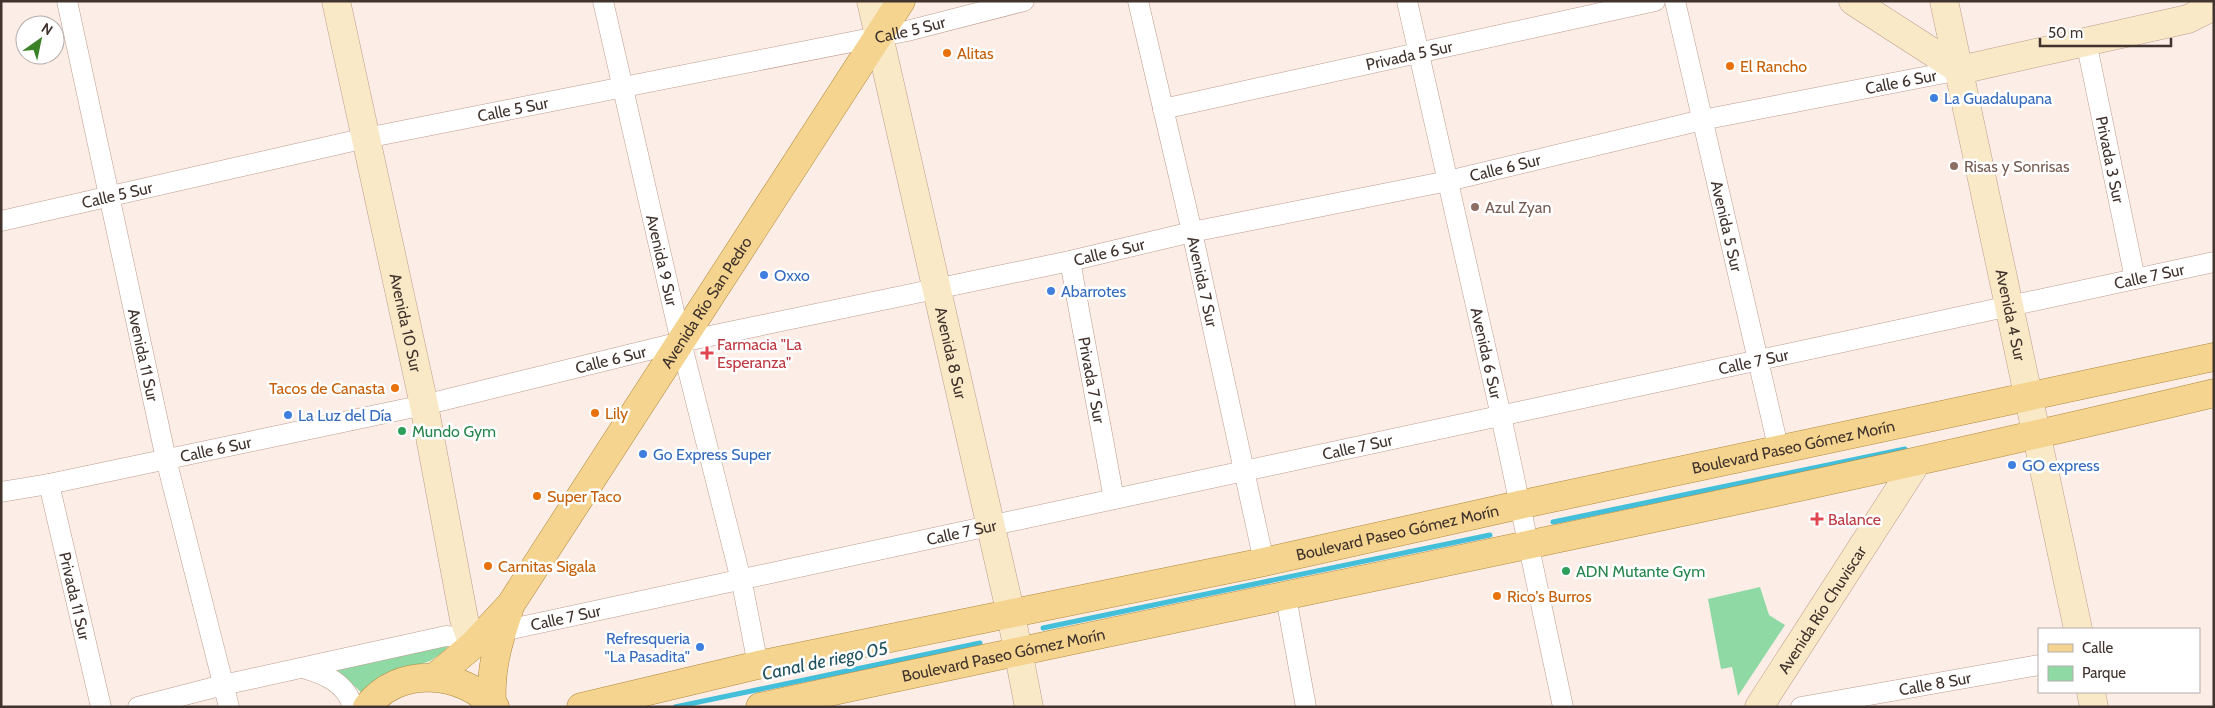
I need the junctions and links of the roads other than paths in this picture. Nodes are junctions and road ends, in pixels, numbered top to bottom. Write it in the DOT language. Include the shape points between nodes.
graph roads {
  1 [pos="67,1"];
  2 [pos="336,1"];
  3 [pos="603,1"];
  4 [pos="872,1"];
  5 [pos="901,1"];
  6 [pos="1024,1"];
  7 [pos="1138,1"];
  8 [pos="1407,1"];
  9 [pos="1655,1"];
  10 [pos="1675,1"];
  11 [pos="1853,1"];
  12 [pos="1944,1"];
  13 [pos="2214,6"];
  14 [pos="879,36"];
  15 [pos="2086,41"];
  16 [pos="1418,53"];
  17 [pos="1960,70"];
  18 [pos="622,88"];
  19 [pos="1163,109"];
  20 [pos="1702,120"];
  21 [pos="366,138"];
  22 [pos="1448,181"];
  23 [pos="109,198"];
  24 [pos="1,221"];
  25 [pos="1192,232"];
  26 [pos="1070,261"];
  27 [pos="2214,262"];
  28 [pos="2135,279"];
  29 [pos="936,290"];
  30 [pos="2008,306"];
  31 [pos="681,342"];
  32 [pos="2214,357"];
  33 [pos="1757,360"];
  34 [pos="2214,393"];
  35 [pos="2029,398"];
  36 [pos="424,406"];
  37 [pos="1970,410"];
  38 [pos="1501,416"];
  39 [pos="2037,435"];
  40 [pos="1779,451"];
  41 [pos="166,459"];
  42 [pos="1917,462"];
  43 [pos="1244,471"];
  44 [pos="49,484"];
  45 [pos="1,492"];
  46 [pos="1114,499"];
  47 [pos="1519,505"];
  48 [pos="989,526"];
  49 [pos="1528,546"];
  50 [pos="1264,562"];
  51 [pos="740,580"];
  52 [pos="1286,597"];
  53 [pos="511,604"];
  54 [pos="1011,615"];
  55 [pos="2078,628"];
  56 [pos="502,631"];
  57 [pos="472,645"];
  58 [pos="1019,652"];
  59 [pos="2038,664"];
  60 [pos="758,666"];
  61 [pos="303,668"];
  62 [pos="435,677"];
  63 [pos="223,685"];
  64 [pos="2091,693"];
  65 [pos="493,705"];
  66 [pos="101,707"];
  67 [pos="138,707"];
  68 [pos="229,707"];
  69 [pos="353,707"];
  70 [pos="367,707"];
  71 [pos="581,707"];
  72 [pos="761,707"];
  73 [pos="1029,707"];
  74 [pos="1306,707"];
  75 [pos="1563,707"];
  76 [pos="1760,707"];
  77 [pos="1801,707"];
  78 [pos="2094,707"];
  1 -- 23 [label="street, Avenida 11 Sur"];
  2 -- 21 [label="street, Avenida 10 Sur"];
  3 -- 18 [label="street, Avenida 9 Sur"];
  4 -- 14 [label="street, Avenida 8 Sur"];
  5 -- 14 [label="main road, Avenida Río San Pedro"];
  6 -- 14 [label="street, Calle 5 Sur"];
  7 -- 19 [label="street, Avenida 7 Sur"];
  8 -- 16 [label="street, Avenida 6 Sur"];
  9 -- 16 [label="street, Privada 5 Sur"];
  10 -- 20 [label="street, Avenida 5 Sur"];
  11 -- 17 [label="street"];
  12 -- 17 [label="street, Avenida 4 Sur"];
  13 -- 15 [label="street, Calle 6 Sur" via="2188,19"];
  14 -- 18 [label="street, Calle 5 Sur"];
  14 -- 29 [label="street, Avenida 8 Sur"];
  14 -- 31 [label="main road, Avenida Río San Pedro"];
  15 -- 17 [label="street, Calle 6 Sur"];
  15 -- 28 [label="street, Privada 3 Sur"];
  16 -- 19 [label="street, Privada 5 Sur"];
  16 -- 22 [label="street, Avenida 6 Sur"];
  17 -- 20 [label="street, Calle 6 Sur"];
  17 -- 30 [label="street, Avenida 4 Sur"];
  18 -- 21 [label="street, Calle 5 Sur"];
  18 -- 31 [label="street, Avenida 9 Sur"];
  19 -- 25 [label="street, Avenida 7 Sur"];
  20 -- 22 [label="street, Calle 6 Sur"];
  20 -- 33 [label="street, Avenida 5 Sur"];
  21 -- 23 [label="street, Calle 5 Sur"];
  21 -- 36 [label="street, Avenida 10 Sur"];
  22 -- 25 [label="street, Calle 6 Sur"];
  22 -- 38 [label="street, Avenida 6 Sur"];
  23 -- 24 [label="street, Calle 5 Sur"];
  23 -- 41 [label="street, Avenida 11 Sur"];
  25 -- 26 [label="street, Calle 6 Sur"];
  25 -- 43 [label="street, Avenida 7 Sur"];
  26 -- 29 [label="street, Calle 6 Sur"];
  26 -- 46 [label="street, Privada 7 Sur"];
  27 -- 28 [label="street, Calle 7 Sur"];
  28 -- 30 [label="street, Calle 7 Sur"];
  29 -- 31 [label="street, Calle 6 Sur"];
  29 -- 48 [label="street, Avenida 8 Sur"];
  30 -- 33 [label="street, Calle 7 Sur"];
  30 -- 35 [label="street, Avenida 4 Sur"];
  31 -- 36 [label="street, Calle 6 Sur"];
  31 -- 51 [label="street, Avenida 9 Sur"];
  31 -- 53 [label="main road, Avenida Río San Pedro"];
  32 -- 35 [label="main road, Boulevard Paseo Gómez Morín"];
  33 -- 38 [label="street, Calle 7 Sur"];
  33 -- 40 [label="street, Avenida 5 Sur"];
  34 -- 39 [label="main road, Boulevard Paseo Gómez Morín"];
  35 -- 37 [label="main road, Boulevard Paseo Gómez Morín"];
  35 -- 39 [label="street, Avenida 4 Sur"];
  36 -- 41 [label="street, Calle 6 Sur"];
  36 -- 57 [label="street, Avenida 10 Sur" via="464,619"];
  37 -- 40 [label="main road, Boulevard Paseo Gómez Morín"];
  37 -- 42 [label="main road" via="1933,440"];
  38 -- 43 [label="street, Calle 7 Sur"];
  38 -- 47 [label="street, Avenida 6 Sur"];
  39 -- 42 [label="main road, Boulevard Paseo Gómez Morín"];
  39 -- 55 [label="street, Avenida 4 Sur"];
  40 -- 47 [label="main road, Boulevard Paseo Gómez Morín"];
  41 -- 44 [label="street, Calle 6 Sur"];
  41 -- 63 [label="street, Avenida 11 Sur"];
  42 -- 49 [label="main road, Boulevard Paseo Gómez Morín"];
  42 -- 76 [label="street, Avenida Río Chuviscar"];
  43 -- 46 [label="street, Calle 7 Sur"];
  43 -- 50 [label="street, Avenida 7 Sur"];
  44 -- 45 [label="street, Calle 6 Sur"];
  44 -- 66 [label="street, Privada 11 Sur"];
  46 -- 48 [label="street, Calle 7 Sur"];
  47 -- 49 [label="street, Avenida 6 Sur"];
  47 -- 50 [label="main road, Boulevard Paseo Gómez Morín"];
  48 -- 51 [label="street, Calle 7 Sur"];
  48 -- 54 [label="street, Avenida 8 Sur"];
  49 -- 52 [label="main road, Boulevard Paseo Gómez Morín"];
  49 -- 75 [label="street, Avenida 6 Sur"];
  50 -- 54 [label="main road, Boulevard Paseo Gómez Morín"];
  51 -- 56 [label="street, Calle 7 Sur"];
  51 -- 60 [label="street, Avenida 9 Sur"];
  52 -- 58 [label="main road, Boulevard Paseo Gómez Morín"];
  52 -- 74 [label="street"];
  53 -- 56 [label="main road, Avenida Río San Pedro"];
  53 -- 57 [label="main road, Avenida Río San Pedro"];
  54 -- 58 [label="street, Avenida 8 Sur"];
  54 -- 60 [label="main road, Boulevard Paseo Gómez Morín"];
  56 -- 65 [label="main road, Avenida Río San Pedro" via="490,680"];
  57 -- 61 [label="street" via="457,636 446,636"];
  57 -- 62 [label="main road, Avenida Río San Pedro"];
  58 -- 72 [label="main road, Boulevard Paseo Gómez Morín"];
  58 -- 73 [label="street, Avenida 8 Sur"];
  59 -- 77 [label="street, Calle 8 Sur"];
  60 -- 71 [label="main road, Boulevard Paseo Gómez Morín"];
  61 -- 63 [label="street"];
  61 -- 69 [label="street" via="322,673 335,681 351,699"];
  62 -- 65 [label="main road, Avenida Río San Pedro" via="469,687"];
  62 -- 70 [label="main road, Avenida Río San Pedro" via="412,679 390,688"];
  63 -- 67 [label="street"];
  63 -- 68 [label="street, Avenida 11 Sur"];
  64 -- 78 [label="street"];
}
